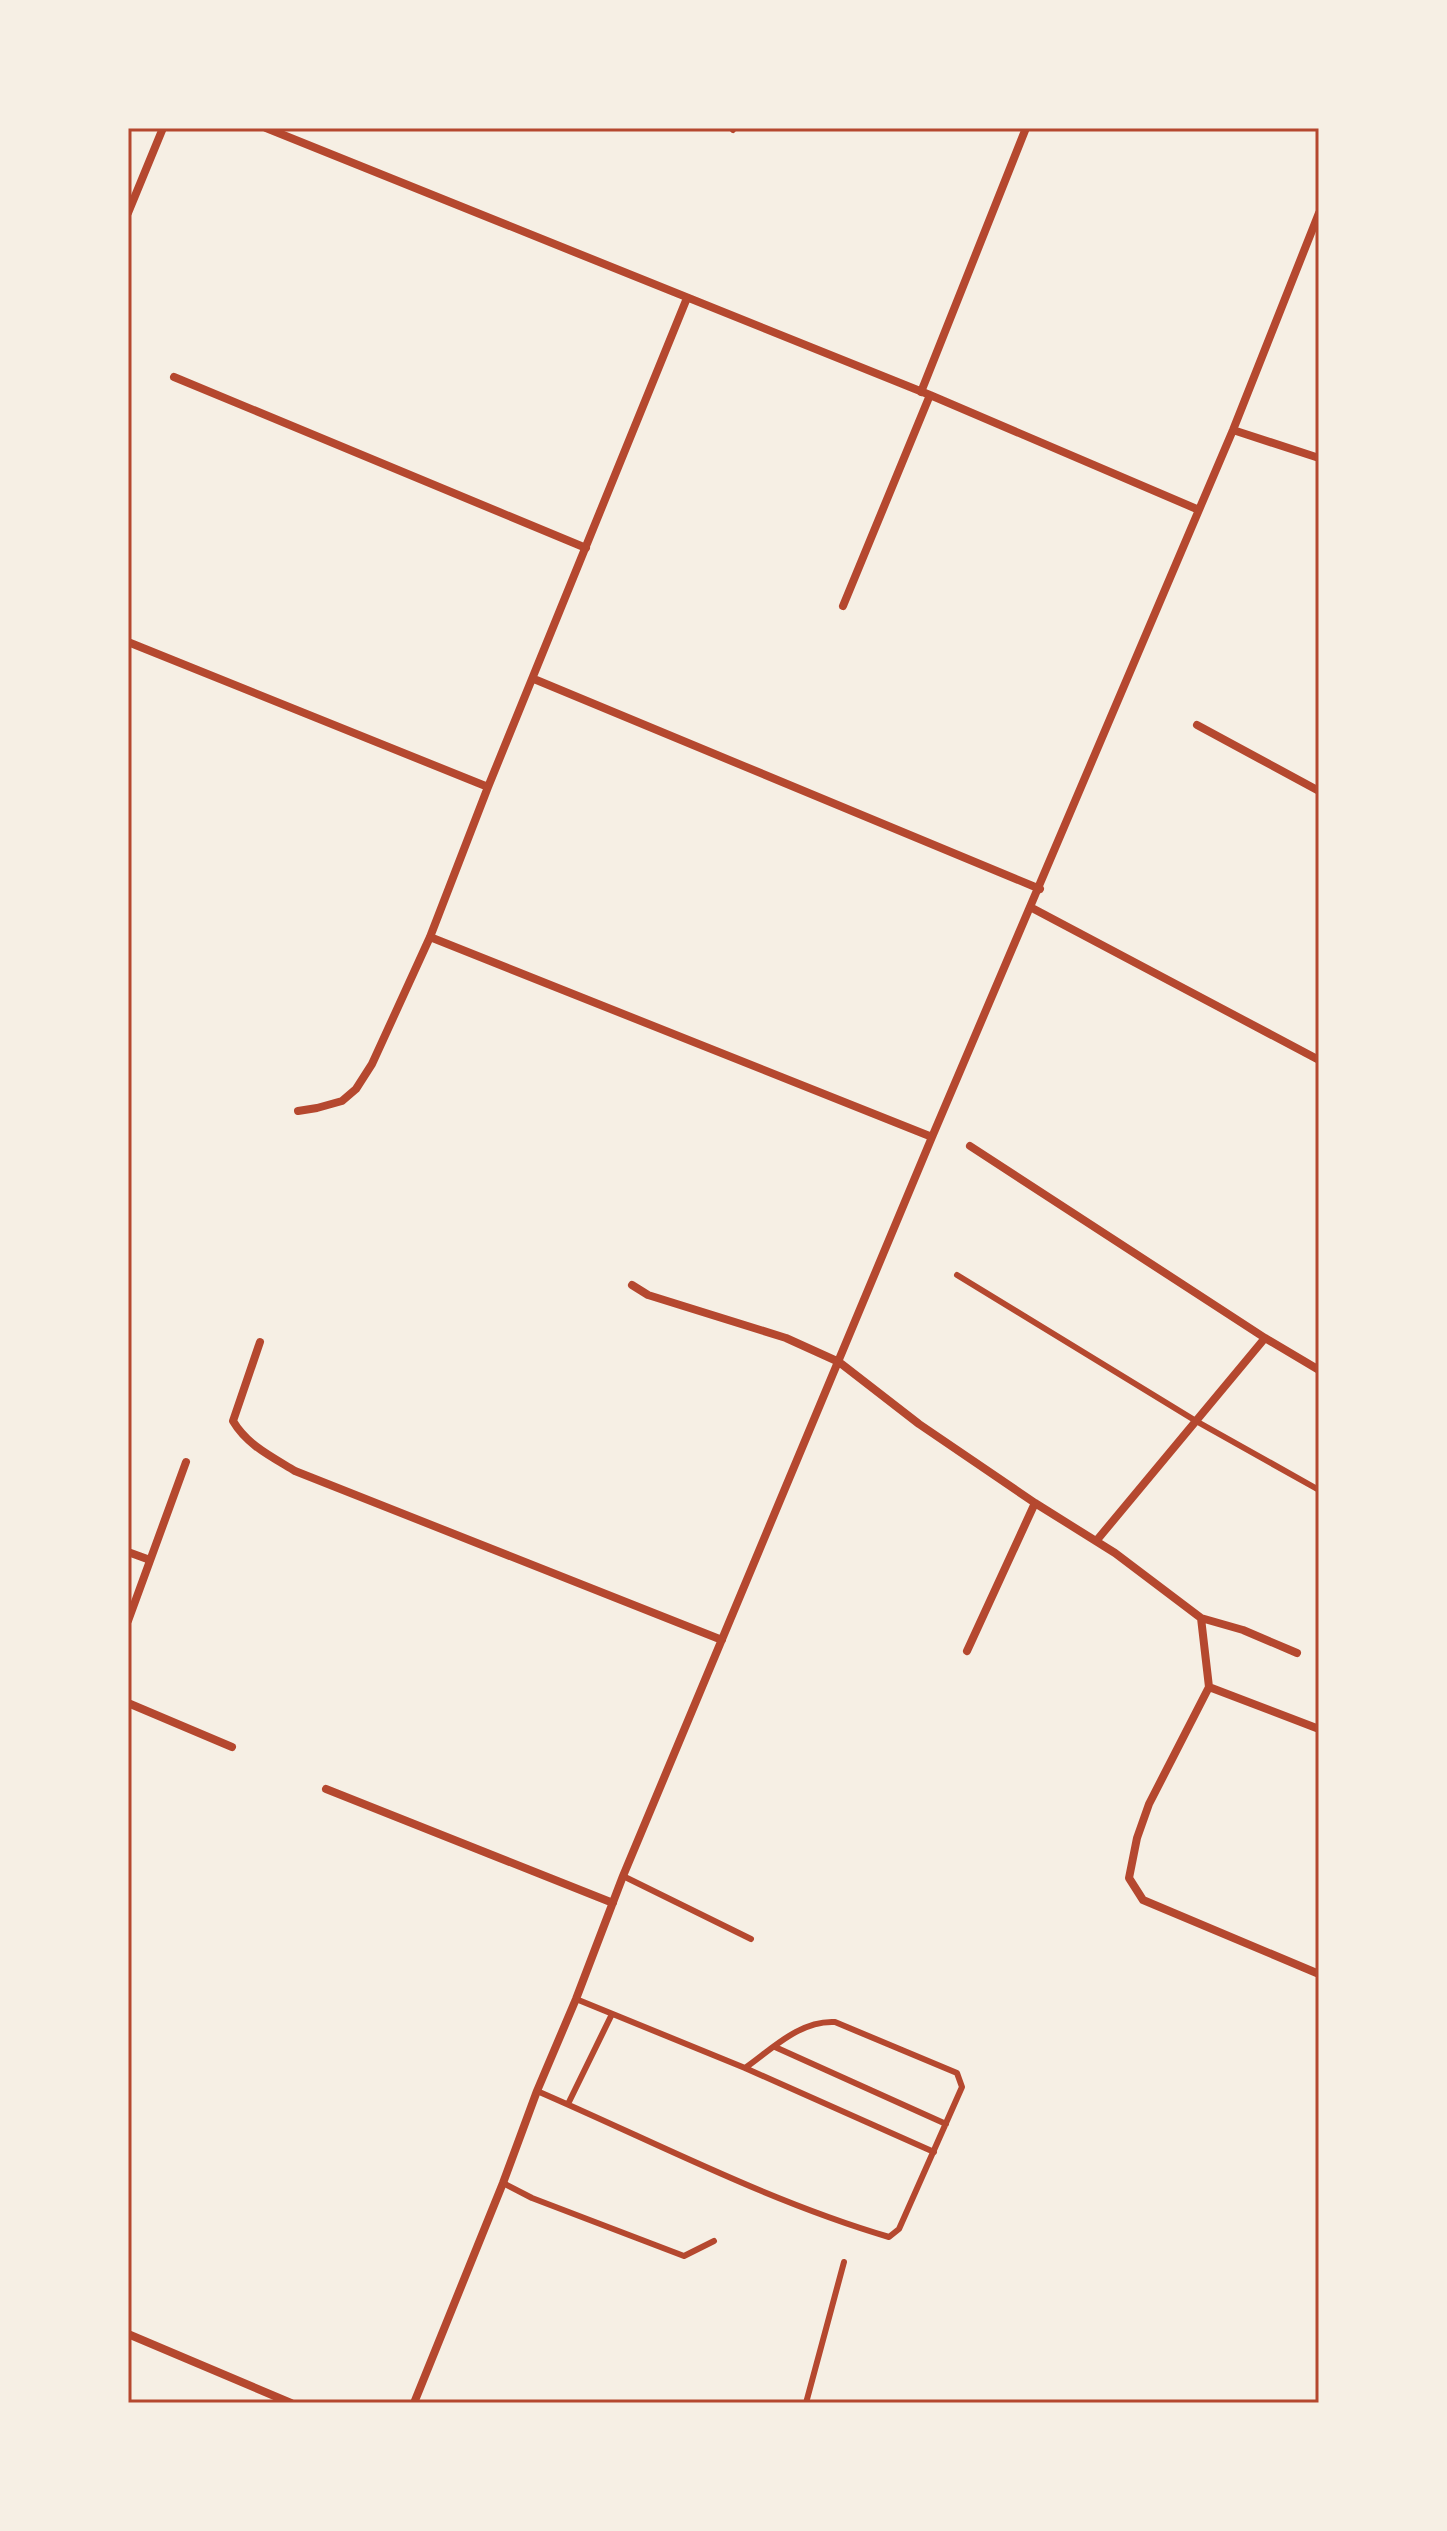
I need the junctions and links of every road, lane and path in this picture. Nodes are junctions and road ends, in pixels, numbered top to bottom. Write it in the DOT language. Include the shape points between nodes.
graph roads {
  1 [pos="163,128"];
  2 [pos="266,128"];
  3 [pos="1026,128"];
  4 [pos="128,213"];
  5 [pos="1319,213"];
  6 [pos="687,298"];
  7 [pos="174,377"];
  8 [pos="921,392"];
  9 [pos="930,395"];
  10 [pos="1233,430"];
  11 [pos="1319,458"];
  12 [pos="1199,510"];
  13 [pos="586,548"];
  14 [pos="843,606"];
  15 [pos="128,642"];
  16 [pos="534,679"];
  17 [pos="1197,725"];
  18 [pos="488,787"];
  19 [pos="1319,791"];
  20 [pos="1040,889"];
  21 [pos="1032,908"];
  22 [pos="430,937"];
  23 [pos="1319,1060"];
  24 [pos="298,1111"];
  25 [pos="932,1137"];
  26 [pos="970,1146"];
  27 [pos="957,1275"];
  28 [pos="632,1285"];
  29 [pos="1265,1338"];
  30 [pos="260,1342"];
  31 [pos="839,1362"];
  32 [pos="1319,1370"];
  33 [pos="1196,1421"];
  34 [pos="186,1462"];
  35 [pos="1319,1490"];
  36 [pos="1035,1503"];
  37 [pos="1097,1540"];
  38 [pos="128,1552"];
  39 [pos="150,1560"];
  40 [pos="1201,1618"];
  41 [pos="128,1621"];
  42 [pos="722,1640"];
  43 [pos="967,1651"];
  44 [pos="1297,1653"];
  45 [pos="1209,1687"];
  46 [pos="128,1703"];
  47 [pos="1319,1729"];
  48 [pos="232,1747"];
  49 [pos="326,1789"];
  50 [pos="623,1876"];
  51 [pos="613,1903"];
  52 [pos="751,1939"];
  53 [pos="1319,1974"];
  54 [pos="576,1999"];
  55 [pos="612,2014"];
  56 [pos="775,2047"];
  57 [pos="745,2068"];
  58 [pos="537,2091"];
  59 [pos="568,2104"];
  60 [pos="946,2124"];
  61 [pos="934,2152"];
  62 [pos="503,2183"];
  63 [pos="714,2241"];
  64 [pos="844,2262"];
  65 [pos="128,2334"];
  66 [pos="291,2403"];
  67 [pos="414,2403"];
  68 [pos="806,2403"];
  1 -- 4 [label="street"];
  2 -- 6 [label="street"];
  3 -- 8 [label="street"];
  5 -- 10 [label="street"];
  6 -- 8 [label="street"];
  6 -- 13 [label="street"];
  7 -- 13 [label="street"];
  8 -- 9 [label="street"];
  9 -- 12 [label="street"];
  9 -- 14 [label="street"];
  10 -- 11 [label="street"];
  10 -- 12 [label="street"];
  12 -- 20 [label="street"];
  13 -- 16 [label="street"];
  15 -- 18 [label="street"];
  16 -- 18 [label="street"];
  16 -- 20 [label="street"];
  17 -- 19 [label="street"];
  18 -- 22 [label="street"];
  20 -- 21 [label="street"];
  21 -- 23 [label="street"];
  21 -- 25 [label="street"];
  22 -- 24 [label="street" via="356,1089 335,1103"];
  22 -- 25 [label="street"];
  25 -- 31 [label="street"];
  26 -- 29 [label="street"];
  27 -- 33 [label="lane"];
  28 -- 31 [label="street" via="648,1295 786,1338"];
  29 -- 32 [label="street"];
  29 -- 33 [label="street"];
  30 -- 42 [label="street" via="233,1421 241,1436 266,1454 295,1471"];
  31 -- 36 [label="street"];
  31 -- 42 [label="street"];
  33 -- 35 [label="lane"];
  33 -- 37 [label="street"];
  34 -- 39 [label="street"];
  36 -- 37 [label="street"];
  36 -- 43 [label="street"];
  37 -- 40 [label="street"];
  38 -- 39 [label="street"];
  39 -- 41 [label="street"];
  40 -- 44 [label="street"];
  40 -- 45 [label="street"];
  42 -- 50 [label="street"];
  45 -- 47 [label="street"];
  45 -- 53 [label="street" via="1149,1804 1129,1878 1143,1900"];
  46 -- 48 [label="street"];
  49 -- 51 [label="street"];
  50 -- 51 [label="street"];
  50 -- 52 [label="lane"];
  51 -- 54 [label="street"];
  54 -- 55 [label="lane"];
  54 -- 58 [label="street"];
  55 -- 57 [label="lane"];
  55 -- 59 [label="lane"];
  56 -- 57 [label="lane"];
  56 -- 60 [label="lane"];
  56 -- 60 [label="lane" via="818,2021 835,2022 957,2073 962,2087"];
  57 -- 61 [label="lane"];
  58 -- 59 [label="lane"];
  58 -- 62 [label="street"];
  59 -- 61 [label="lane" via="699,2165 889,2237 899,2229"];
  60 -- 61 [label="lane"];
  62 -- 63 [label="lane" via="684,2256"];
  62 -- 67 [label="street"];
  64 -- 68 [label="lane"];
  65 -- 66 [label="street"];
}
